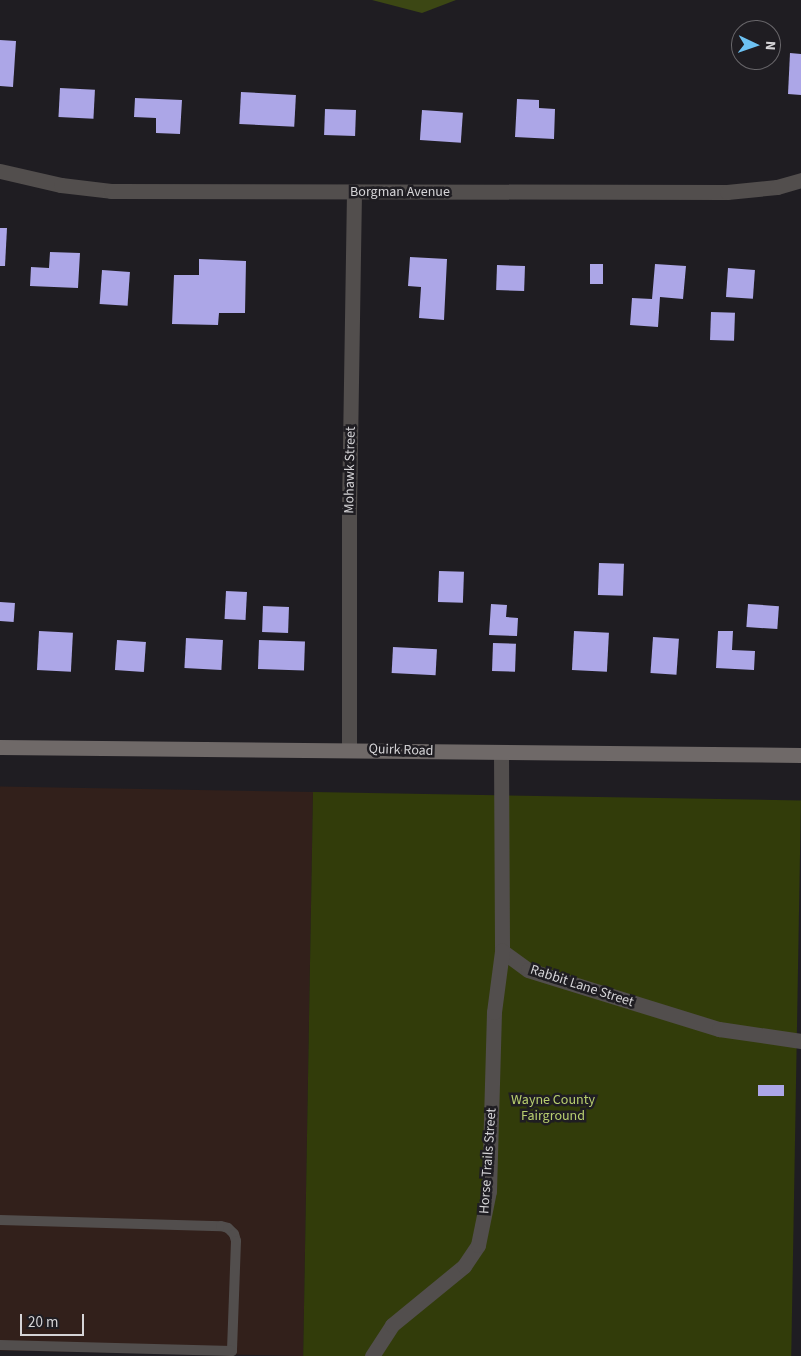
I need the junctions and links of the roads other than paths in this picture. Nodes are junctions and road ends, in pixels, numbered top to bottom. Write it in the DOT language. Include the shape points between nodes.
graph roads {
  1 [pos="0,171"];
  2 [pos="801,180"];
  3 [pos="354,192"];
  4 [pos="0,747"];
  5 [pos="349,749"];
  6 [pos="501,753"];
  7 [pos="801,755"];
  8 [pos="502,951"];
  9 [pos="801,1040"];
  10 [pos="0,1220"];
  11 [pos="0,1345"];
  12 [pos="232,1354"];
  13 [pos="372,1356"];
  1 -- 3 [label="street, Borgman Avenue" via="61,185 112,191"];
  2 -- 3 [label="street, Borgman Avenue" via="727,192"];
  3 -- 5 [label="street, Mohawk Street"];
  4 -- 5 [label="street, Quirk Road"];
  5 -- 6 [label="street, Quirk Road"];
  6 -- 7 [label="street, Quirk Road"];
  6 -- 8 [label="street"];
  8 -- 9 [label="street, Rabbit Lane Street" via="528,970 719,1030"];
  8 -- 13 [label="street, Horse Trails Street" via="494,1012 489,1191 478,1245 464,1266 392,1325"];
  10 -- 12 [label="lane" via="228,1228 236,1241"];
  11 -- 12 [label="lane"];
}
